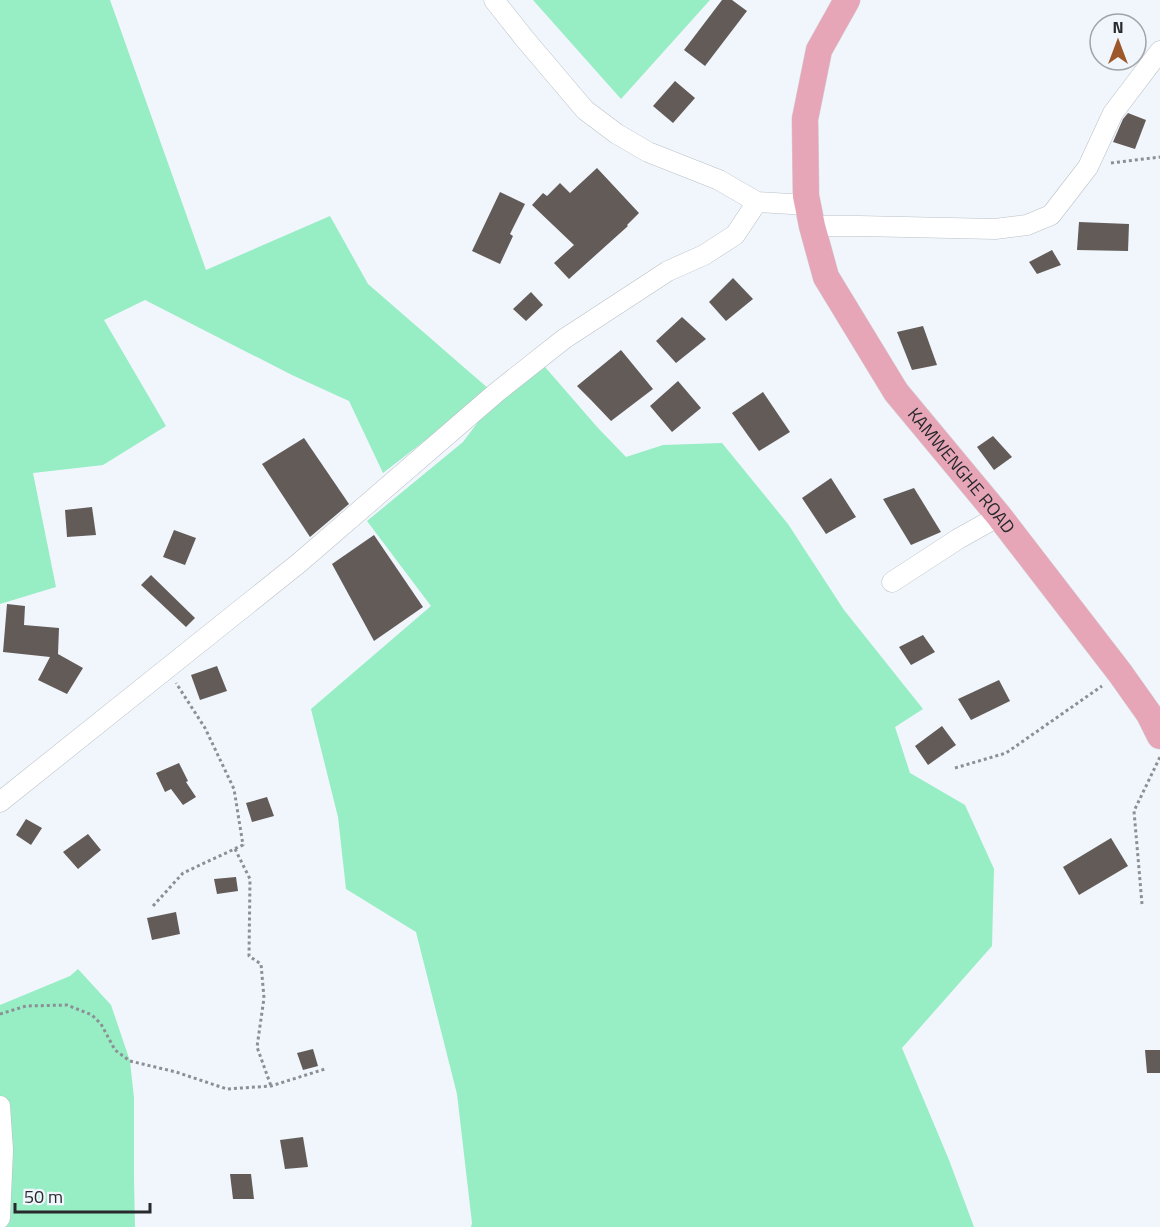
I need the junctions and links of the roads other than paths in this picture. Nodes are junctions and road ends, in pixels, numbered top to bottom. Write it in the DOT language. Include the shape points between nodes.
graph roads {
  1 [pos="494,0"];
  2 [pos="847,0"];
  3 [pos="1160,51"];
  4 [pos="757,202"];
  5 [pos="808,206"];
  6 [pos="999,516"];
  7 [pos="892,582"];
  8 [pos="1156,720"];
  9 [pos="0,802"];
  10 [pos="0,1106"];
  11 [pos="0,1218"];
  1 -- 4 [label="street" via="585,110 648,152 719,180"];
  2 -- 5 [label="main road, KAMWENGHE ROAD" via="819,50 805,119"];
  3 -- 5 [label="street" via="1113,113 1088,167 1051,215 1027,225 994,229 859,226"];
  4 -- 5 [label="street"];
  4 -- 9 [label="street" via="735,235 668,271 564,339 497,392 308,555"];
  5 -- 6 [label="main road, KAMWENGHE ROAD" via="826,277 896,392"];
  6 -- 7 [label="street"];
  6 -- 8 [label="main road, KAMWENGHE ROAD"];
  10 -- 11 [label="street"];
}
